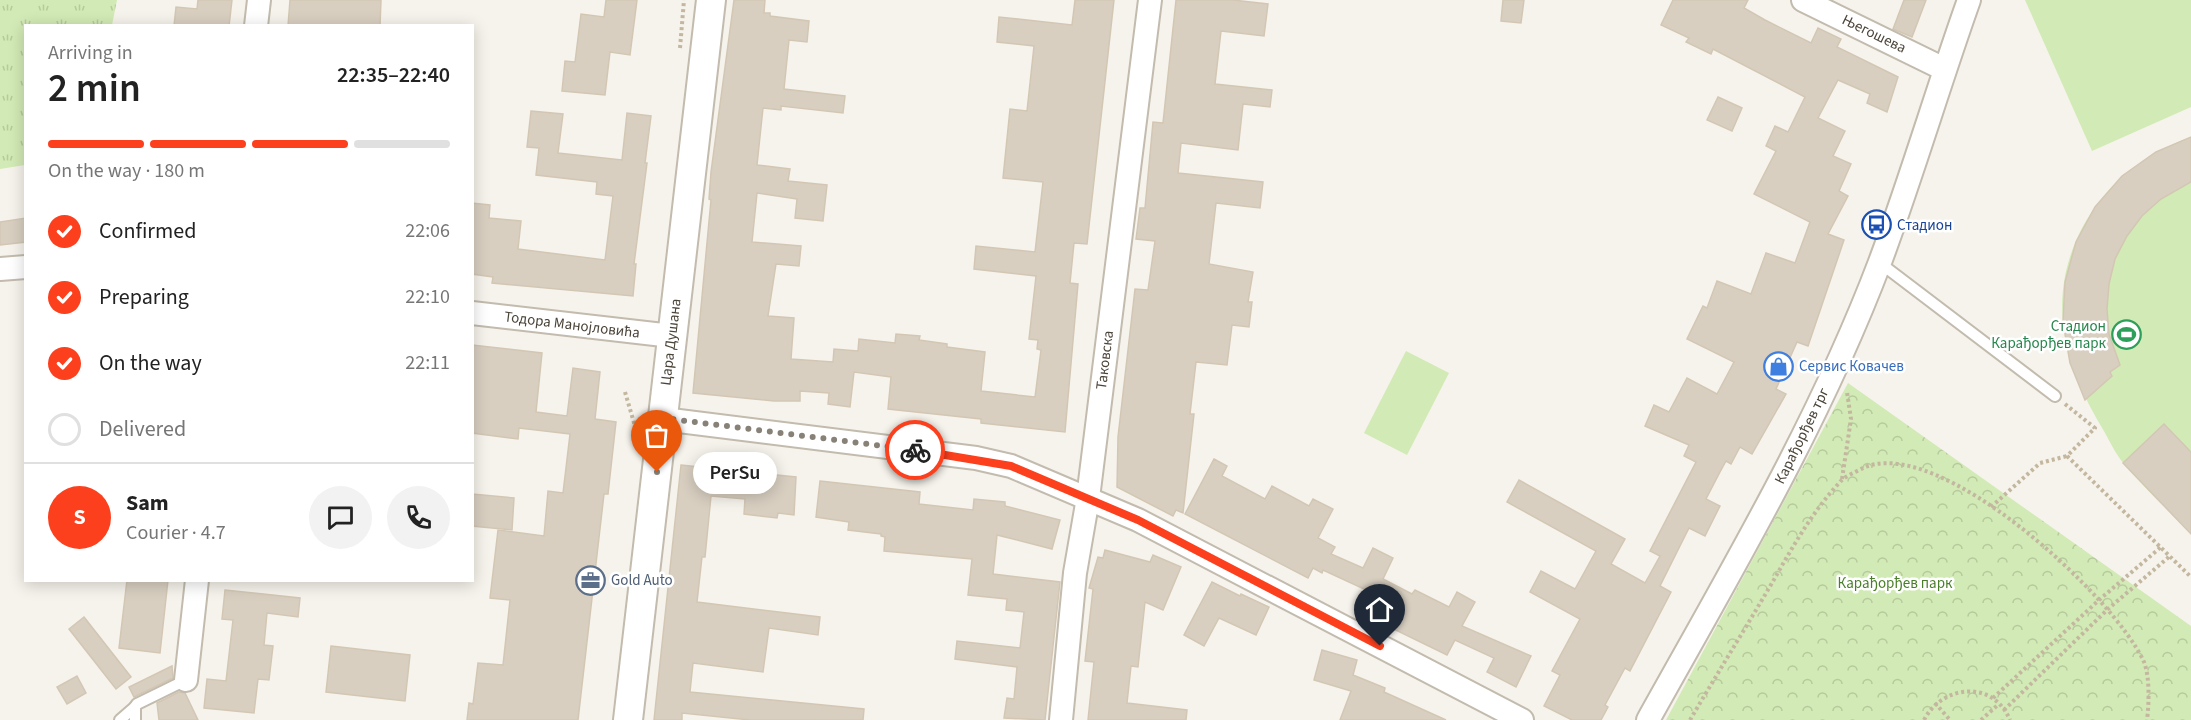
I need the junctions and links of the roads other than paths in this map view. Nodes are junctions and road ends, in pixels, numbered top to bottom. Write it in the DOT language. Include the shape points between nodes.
graph roads {
  1 [pos="259,0"];
  2 [pos="711,0"];
  3 [pos="1150,0"];
  4 [pos="1803,0"];
  5 [pos="1969,0"];
  6 [pos="256,24"];
  7 [pos="1944,69"];
  8 [pos="1880,262"];
  9 [pos="24,267"];
  10 [pos="0,269"];
  11 [pos="474,313"];
  12 [pos="672,336"];
  13 [pos="2055,396"];
  14 [pos="663,418"];
  15 [pos="1088,498"];
  16 [pos="197,582"];
  17 [pos="186,680"];
  18 [pos="135,708"];
  19 [pos="120,720"];
  20 [pos="135,720"];
  21 [pos="628,720"];
  22 [pos="1061,720"];
  23 [pos="1522,720"];
  24 [pos="1648,720"];
  1 -- 6 [label="street"];
  2 -- 12 [label="street, Цара Душана"];
  3 -- 15 [label="street, Таковска"];
  4 -- 7 [label="street, Његошева"];
  5 -- 7 [label="street, Карађорђев трг"];
  7 -- 8 [label="street, Карађорђев трг"];
  8 -- 13 [label="lane"];
  8 -- 24 [label="street, Карађорђев трг" via="1759,523"];
  9 -- 10 [label="street"];
  11 -- 12 [label="street, Тодора Манојловића"];
  12 -- 14 [label="street, Цара Душана"];
  14 -- 15 [label="street" via="976,458 1011,466"];
  14 -- 21 [label="street, Цара Душана"];
  15 -- 22 [label="street, Таковска" via="1075,573"];
  15 -- 23 [label="street" via="1138,520"];
  16 -- 17 [label="street"];
  17 -- 18 [label="lane"];
  18 -- 19 [label="lane"];
  18 -- 20 [label="lane"];
}
